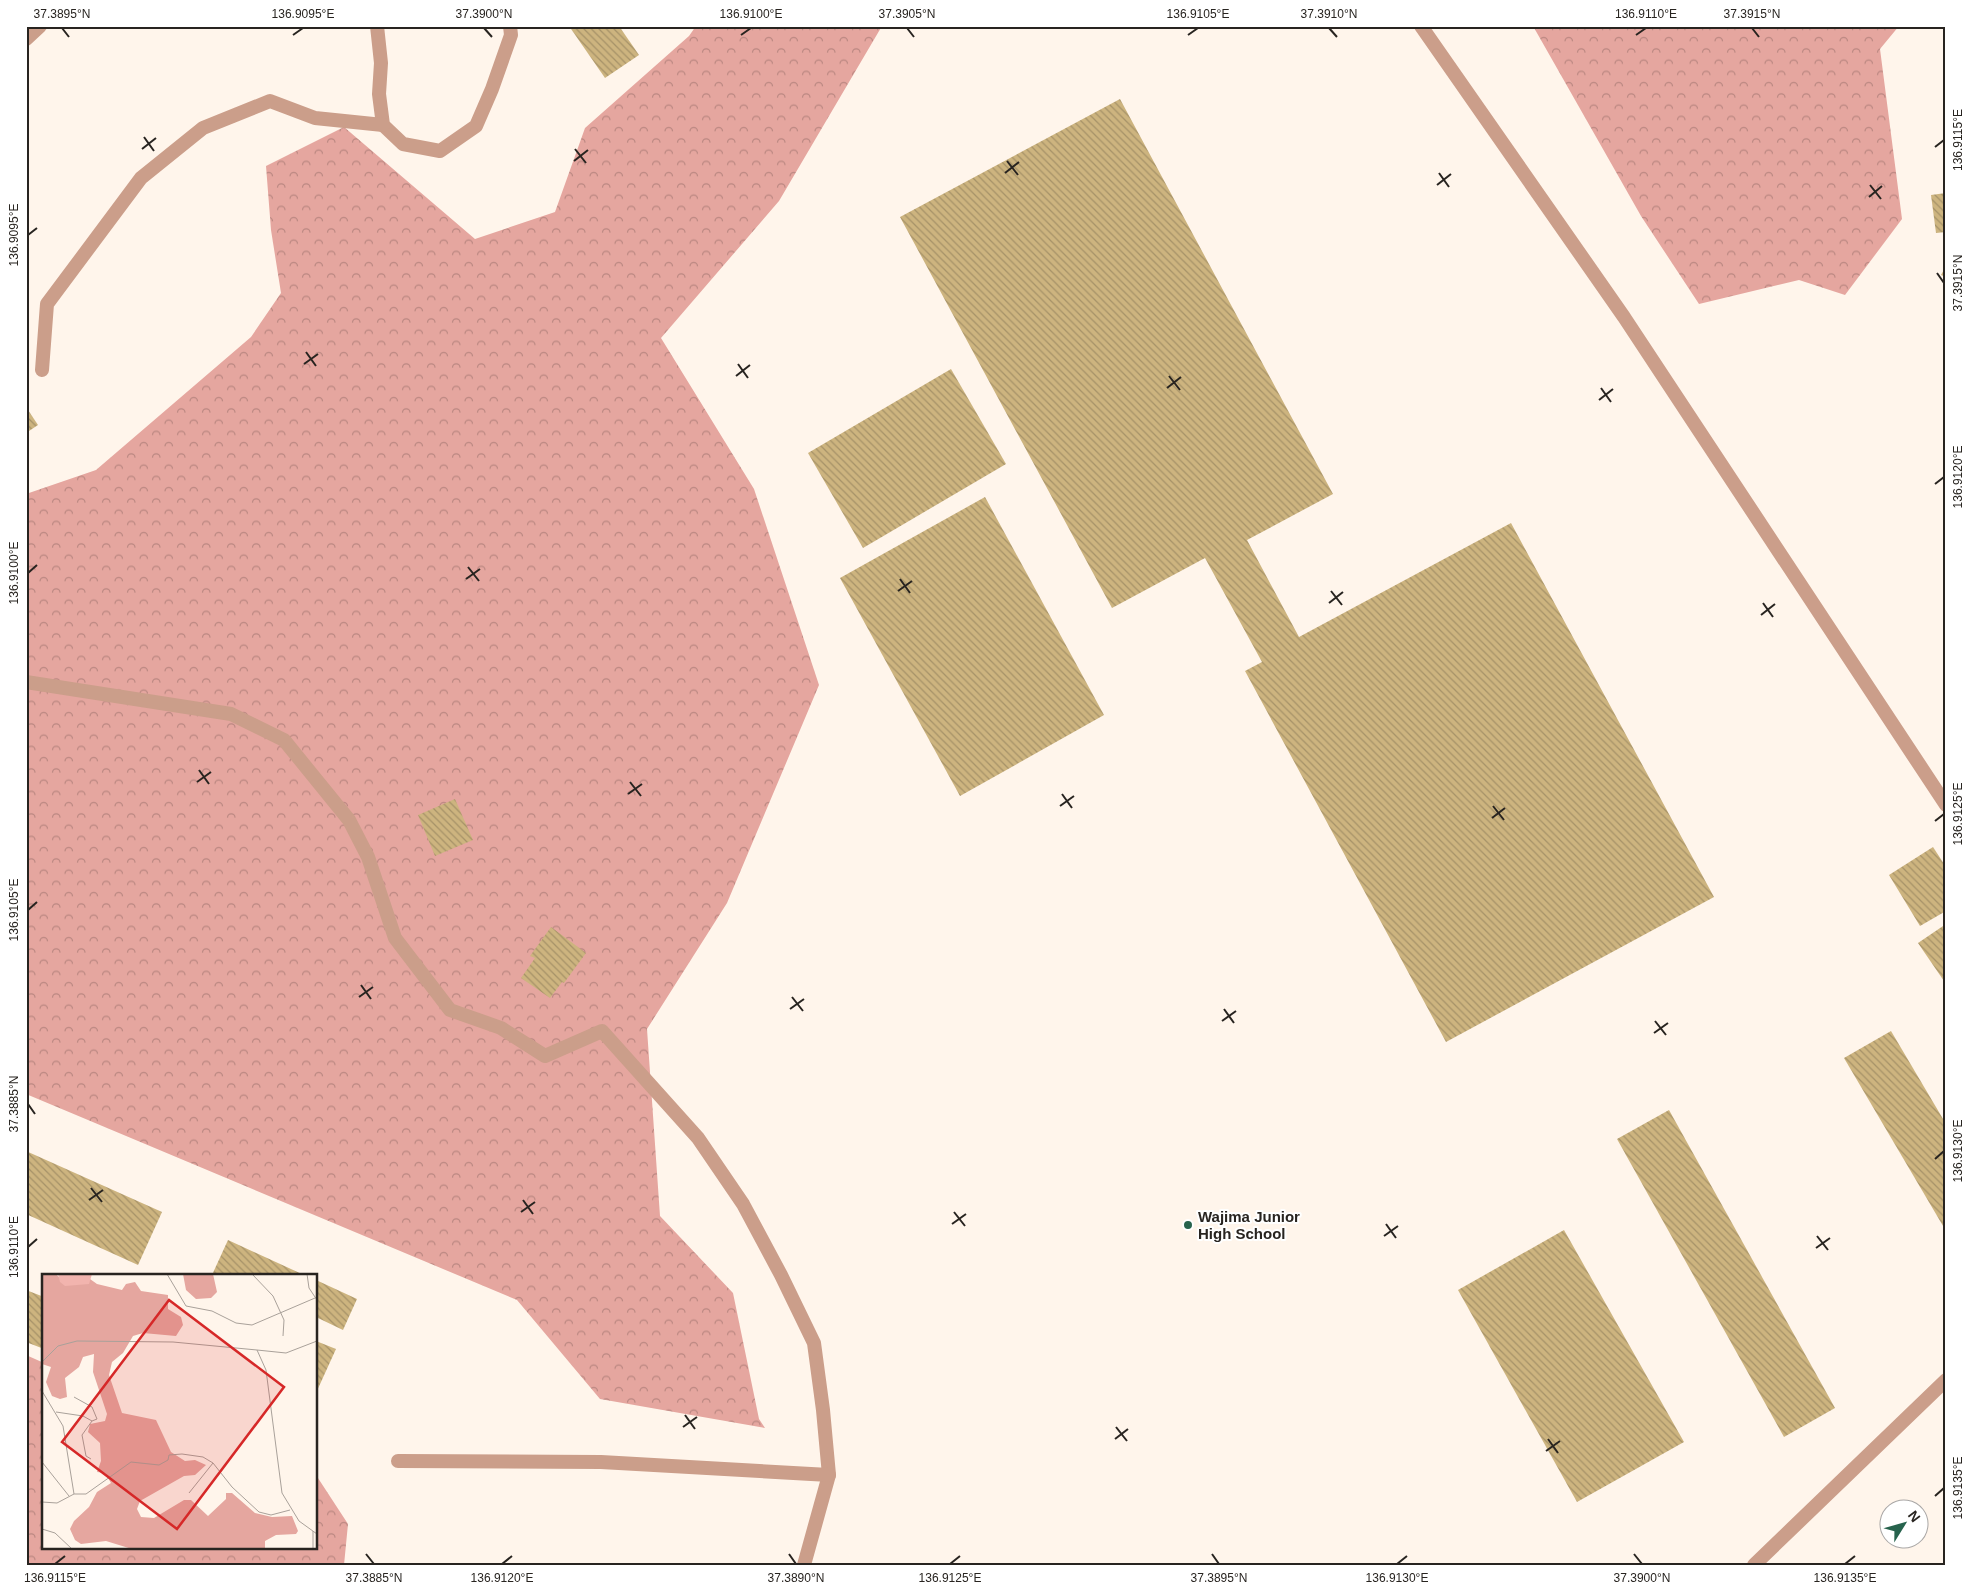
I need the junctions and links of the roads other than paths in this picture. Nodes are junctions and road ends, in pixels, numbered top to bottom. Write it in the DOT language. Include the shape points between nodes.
graph roads {
  1 [pos="40,26"];
  2 [pos="376,26"];
  3 [pos="510,26"];
  4 [pos="1421,26"];
  5 [pos="26,39"];
  6 [pos="383,124"];
  7 [pos="42,370"];
  8 [pos="26,682"];
  9 [pos="1946,805"];
  10 [pos="1946,1380"];
  11 [pos="398,1461"];
  12 [pos="829,1475"];
  13 [pos="804,1565"];
  14 [pos="1754,1565"];
  1 -- 5 [label="street"];
  2 -- 6 [label="street"];
  3 -- 6 [label="street" via="511,34 476,126 440,151 404,144"];
  4 -- 9 [label="street" via="1624,317"];
  6 -- 7 [label="street" via="315,118 270,101 203,128 141,178 47,304"];
  8 -- 12 [label="street" via="231,714 284,740 349,820 368,857 395,938 450,1010 501,1028 545,1056 602,1031 698,1138 743,1204 781,1275 814,1342"];
  10 -- 14 [label="street"];
  11 -- 12 [label="street" via="601,1462"];
  12 -- 13 [label="street"];
}
